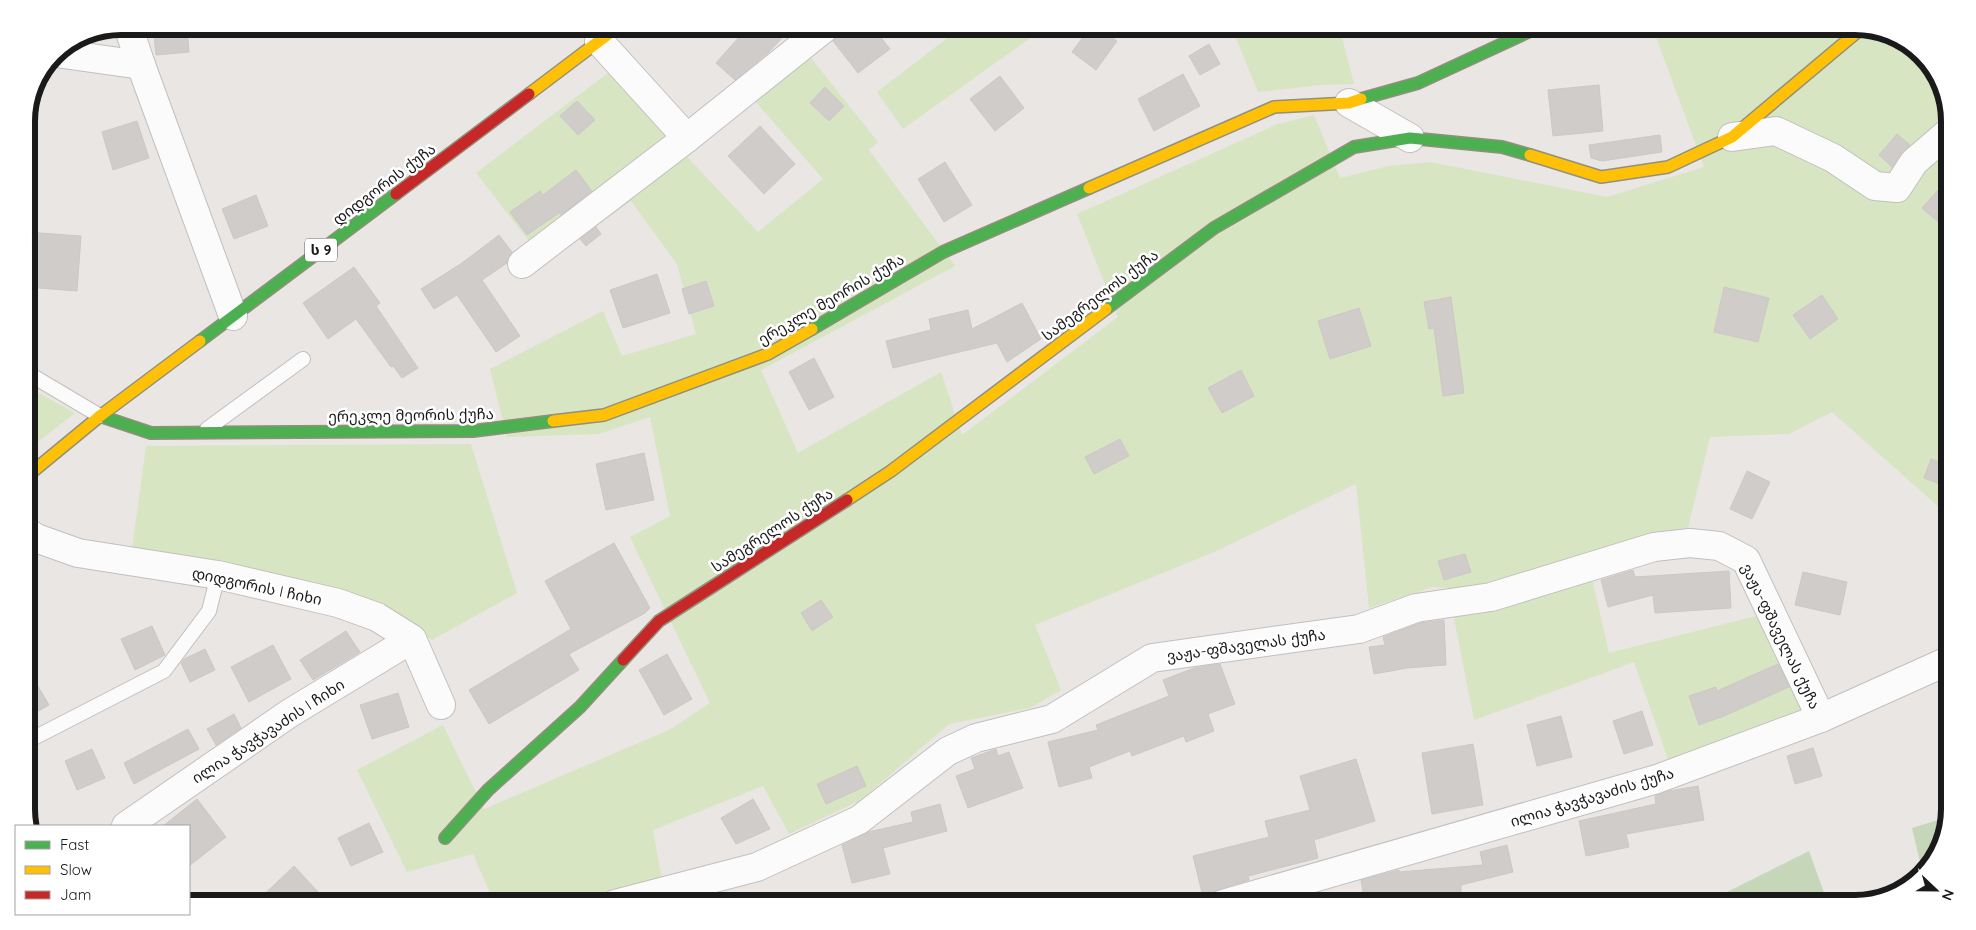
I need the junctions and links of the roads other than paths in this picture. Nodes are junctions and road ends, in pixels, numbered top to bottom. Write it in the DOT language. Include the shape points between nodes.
graph roads {
  1 [pos="131,35"];
  2 [pos="606,35"];
  3 [pos="610,35"];
  4 [pos="816,35"];
  5 [pos="1522,35"];
  6 [pos="1854,35"];
  7 [pos="66,54"];
  8 [pos="141,65"];
  9 [pos="1349,103"];
  10 [pos="1732,137"];
  11 [pos="687,138"];
  12 [pos="1410,138"];
  13 [pos="1941,139"];
  14 [pos="522,264"];
  15 [pos="233,316"];
  16 [pos="303,359"];
  17 [pos="35,377"];
  18 [pos="100,416"];
  19 [pos="202,433"];
  20 [pos="35,470"];
  21 [pos="35,537"];
  22 [pos="218,575"];
  23 [pos="412,639"];
  24 [pos="1941,664"];
  25 [pos="441,705"];
  26 [pos="1821,718"];
  27 [pos="35,737"];
  28 [pos="127,825"];
  29 [pos="445,838"];
  30 [pos="650,895"];
  31 [pos="1254,895"];
  1 -- 8 [label="street"];
  2 -- 15 [label="main road, დიდგორის ქუჩა / ს 9"];
  3 -- 11 [label="street"];
  4 -- 11 [label="street"];
  5 -- 9 [label="main road, ერეკლე მეორის ქუჩა" via="1418,83"];
  6 -- 10 [label="main road, სამეგრელოს ქუჩა"];
  7 -- 8 [label="street"];
  8 -- 15 [label="street"];
  9 -- 12 [label="street"];
  9 -- 19 [label="main road, ერეკლე მეორის ქუჩა" via="1274,107 943,252 768,354 604,415 473,431"];
  10 -- 12 [label="main road, სამეგრელოს ქუჩა" via="1668,167 1601,177 1502,147"];
  10 -- 13 [label="street" via="1776,131 1833,158 1875,186 1897,188 1914,162"];
  11 -- 14 [label="street"];
  12 -- 29 [label="main road, სამეგრელოს ქუჩა" via="1354,147 1214,228 891,471 659,621 580,707 488,790"];
  15 -- 18 [label="main road, დიდგორის ქუჩა / ს 9"];
  16 -- 19 [label="lane"];
  17 -- 18 [label="lane"];
  18 -- 19 [label="main road, ერეკლე მეორის ქუჩა" via="151,433"];
  18 -- 20 [label="main road, დიდგორის ქუჩა / ს 9"];
  21 -- 22 [label="street, დიდგორის I ჩიხი" via="78,553"];
  22 -- 23 [label="street, დიდგორის I ჩიხი" via="338,603 377,617"];
  22 -- 27 [label="lane" via="209,611 164,671"];
  23 -- 25 [label="street"];
  23 -- 28 [label="street, ილია ჭავჭავაძის I ჩიხი" via="290,713"];
  24 -- 26 [label="street, ილია ჭავჭავაძის ქუჩა"];
  26 -- 30 [label="street, ვაჟა-ფშაველას ქუჩა" via="1746,560 1718,546 1690,543 1654,547 1491,598 1416,608 1359,629 1152,658 1052,719 976,738 948,751 859,820 757,867"];
  26 -- 31 [label="street, ილია ჭავჭავაძის ქუჩა" via="1657,779"];
}
